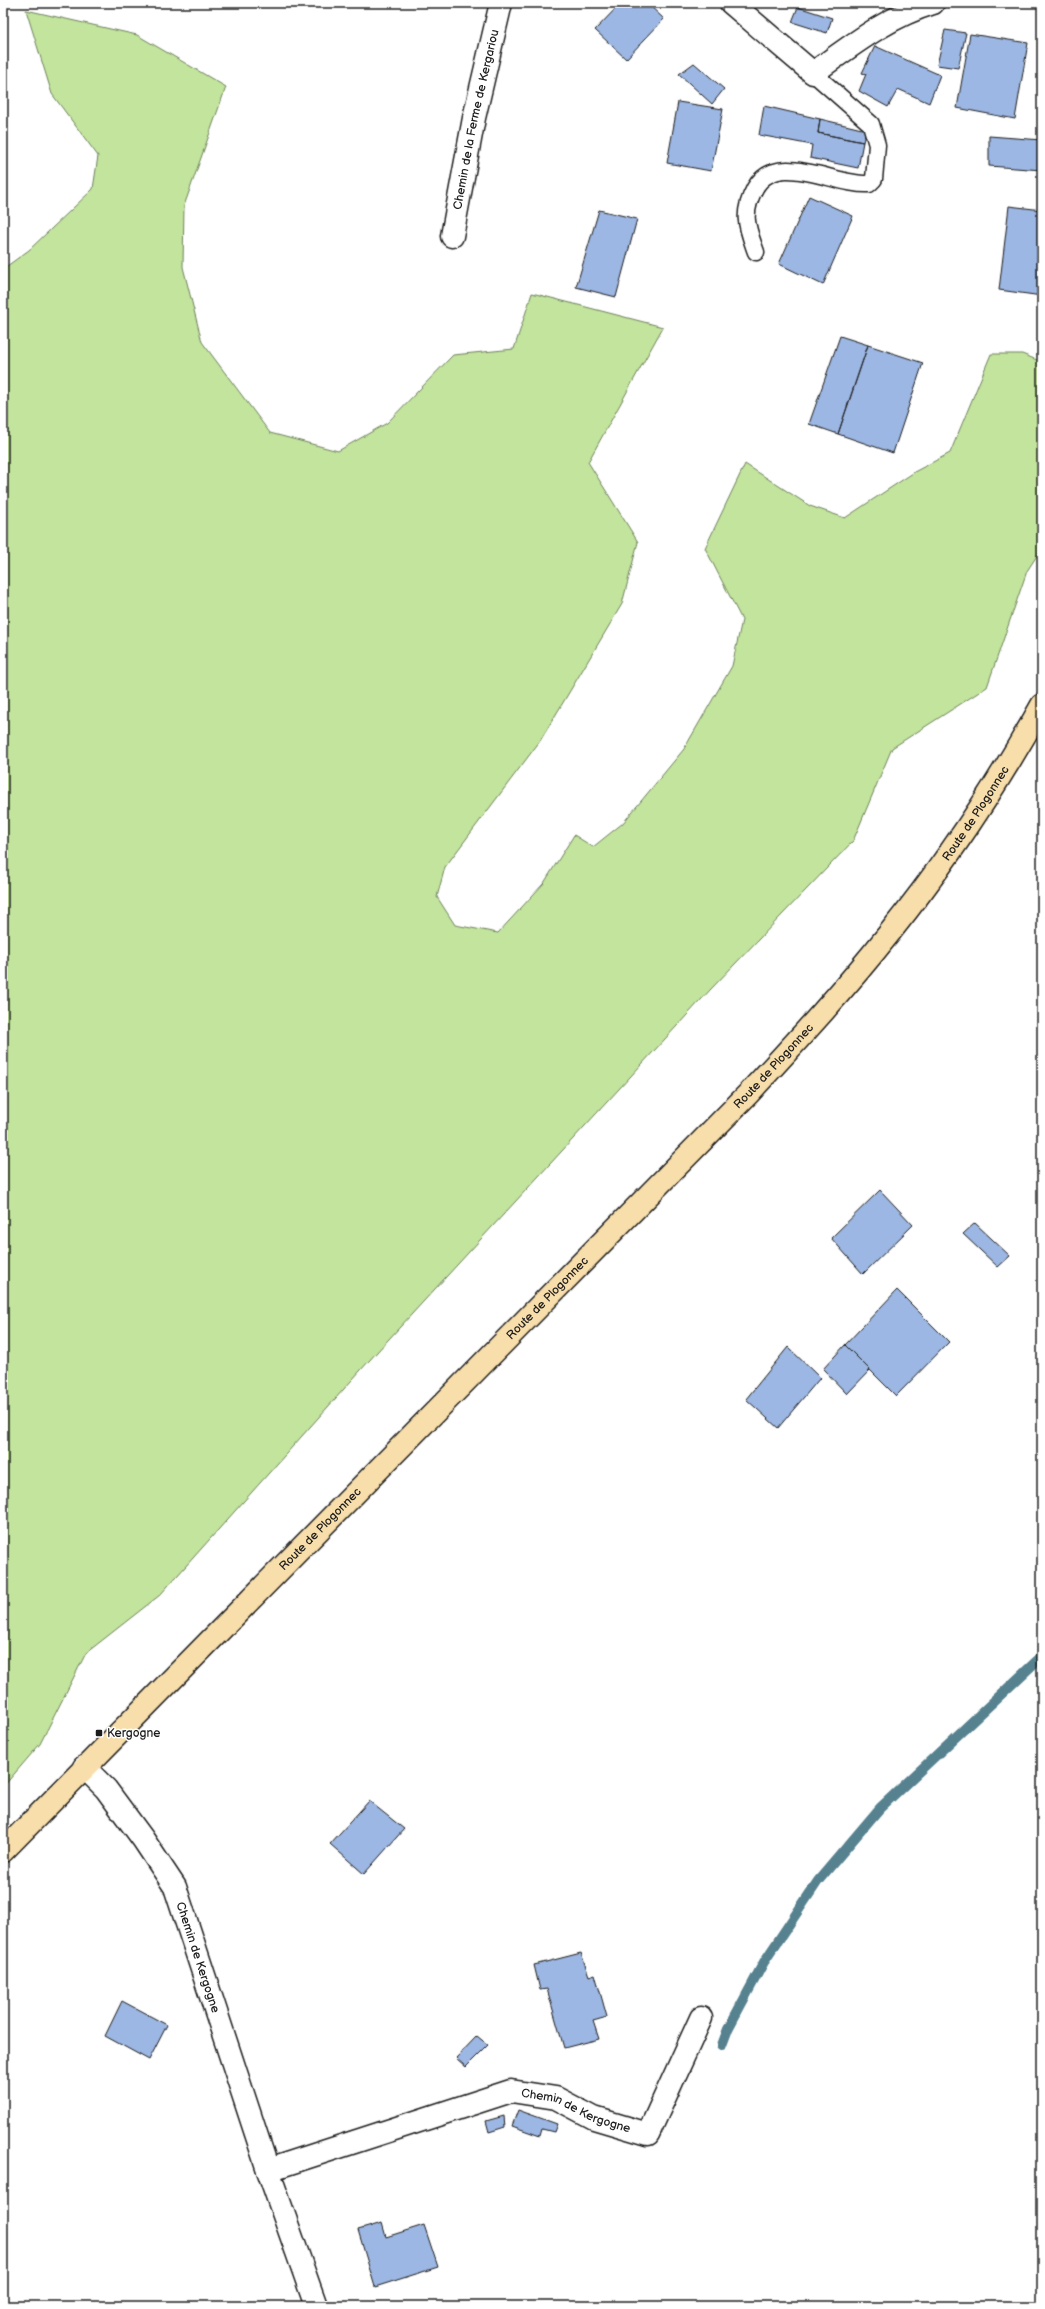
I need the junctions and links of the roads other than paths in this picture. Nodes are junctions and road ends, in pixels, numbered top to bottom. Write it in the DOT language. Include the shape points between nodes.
graph roads {
  1 [pos="501,3"];
  2 [pos="731,3"];
  3 [pos="933,3"];
  4 [pos="813,73"];
  5 [pos="452,236"];
  6 [pos="756,252"];
  7 [pos="1042,705"];
  8 [pos="84,1767"];
  9 [pos="3,1851"];
  10 [pos="701,2018"];
  11 [pos="268,2170"];
  12 [pos="316,2306"];
  1 -- 5 [label="street, Chemin de la Ferme de Kergariou" via="474,118"];
  2 -- 4 [label="street"];
  3 -- 4 [label="street" via="900,16 861,38"];
  4 -- 6 [label="lane" via="871,124 877,145 874,179 869,184 858,185 790,169 768,175 757,184 747,205 746,219"];
  7 -- 8 [label="main road, Route de Plogonnec" via="928,884 867,961 797,1041 748,1094"];
  8 -- 9 [label="main road, Route de Plogonnec"];
  8 -- 11 [label="street, Chemin de Kergogne" via="106,1789 175,1887"];
  10 -- 11 [label="street, Chemin de Kergogne" via="648,2134 594,2118 556,2098 512,2091"];
  11 -- 12 [label="street, Chemin de Kergogne"];
}
